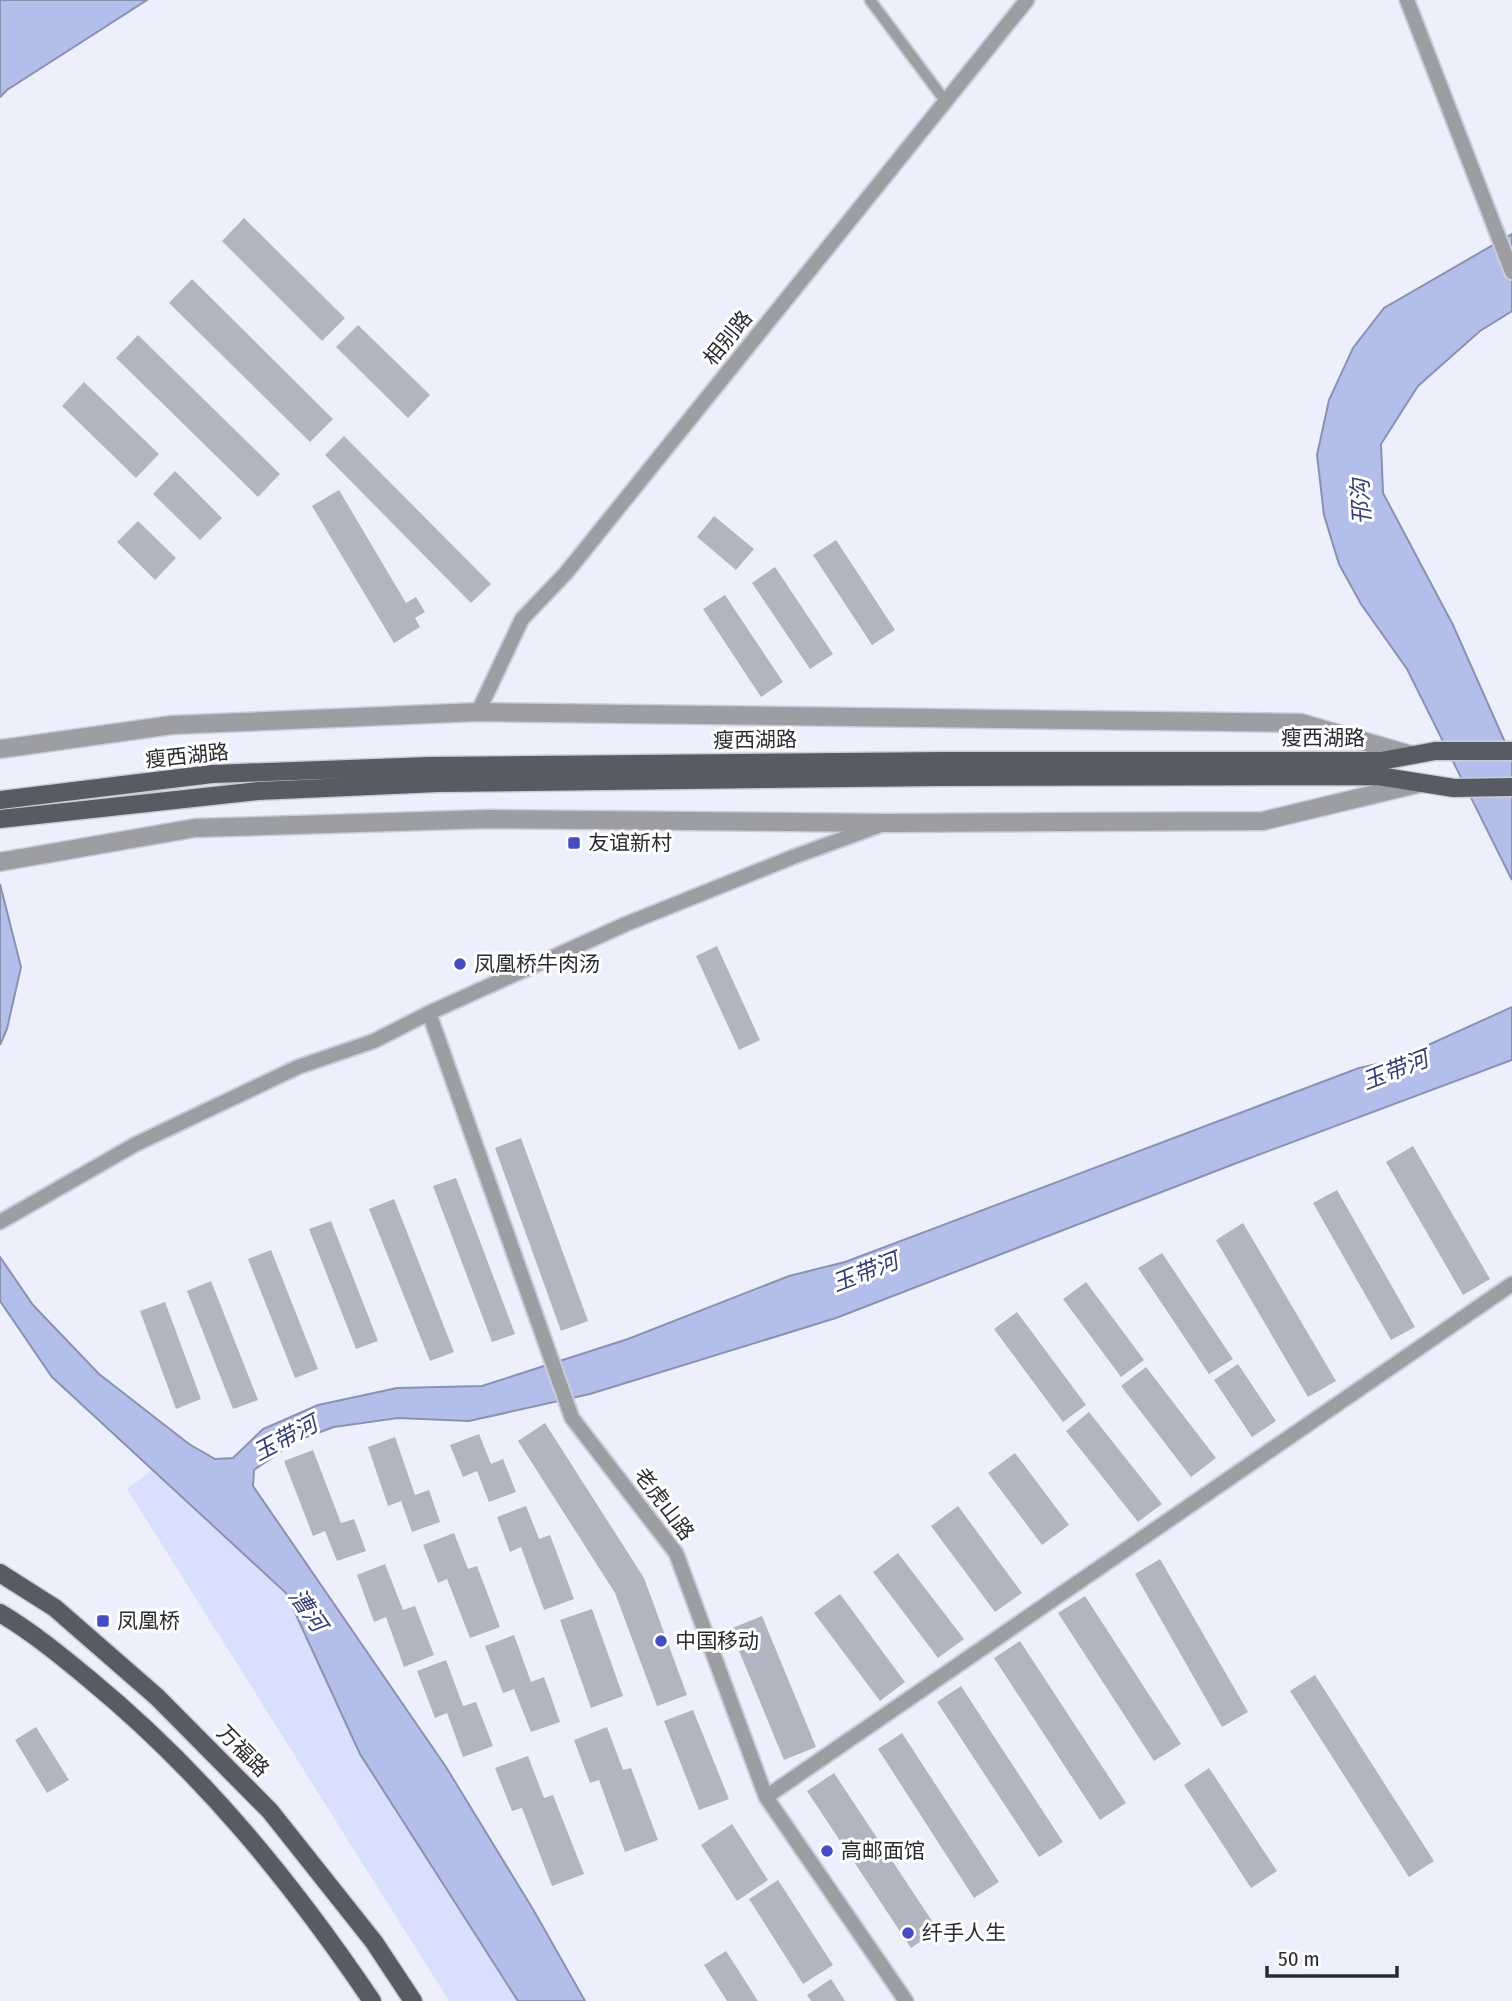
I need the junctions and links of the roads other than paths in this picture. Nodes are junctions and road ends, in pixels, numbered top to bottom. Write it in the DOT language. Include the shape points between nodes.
graph roads {
  1 [pos="870,0"];
  2 [pos="1027,0"];
  3 [pos="1407,0"];
  4 [pos="946,102"];
  5 [pos="1512,272"];
  6 [pos="478,712"];
  7 [pos="0,749"];
  8 [pos="1512,751"];
  9 [pos="1411,755"];
  10 [pos="1422,783"];
  11 [pos="1512,787"];
  12 [pos="2,800"];
  13 [pos="6,818"];
  14 [pos="887,823"];
  15 [pos="0,862"];
  16 [pos="429,1013"];
  17 [pos="0,1222"];
  18 [pos="1512,1284"];
  19 [pos="0,1573"];
  20 [pos="0,1612"];
  21 [pos="766,1797"];
  22 [pos="372,2001"];
  23 [pos="413,2001"];
  24 [pos="906,2001"];
  1 -- 4 [label="street"];
  2 -- 4 [label="street, 相别路"];
  3 -- 5 [label="street"];
  4 -- 6 [label="street, 相别路" via="575,562 522,619"];
  6 -- 7 [label="street" via="172,725"];
  6 -- 9 [label="street" via="1301,723"];
  8 -- 9 [label="main road, 瘦西湖路"];
  9 -- 12 [label="main road, 瘦西湖路" via="1381,761 429,766 212,774"];
  10 -- 11 [label="main road, 瘦西湖路" via="1454,788"];
  10 -- 13 [label="main road, 瘦西湖路" via="1378,776 1309,776 438,783 257,791"];
  10 -- 14 [label="street" via="1263,821"];
  14 -- 15 [label="street" via="489,819 195,828"];
  14 -- 16 [label="street" via="626,924"];
  16 -- 17 [label="street" via="374,1041 298,1067 136,1144"];
  16 -- 21 [label="street, 老虎山路" via="572,1418 676,1553"];
  18 -- 21 [label="street"];
  19 -- 23 [label="main road, 万福路" via="55,1608 157,1697 271,1811 374,1942"];
  20 -- 22 [label="main road" via="32,1632 137,1718 243,1828 323,1927"];
  21 -- 24 [label="street, 老虎山路"];
}
